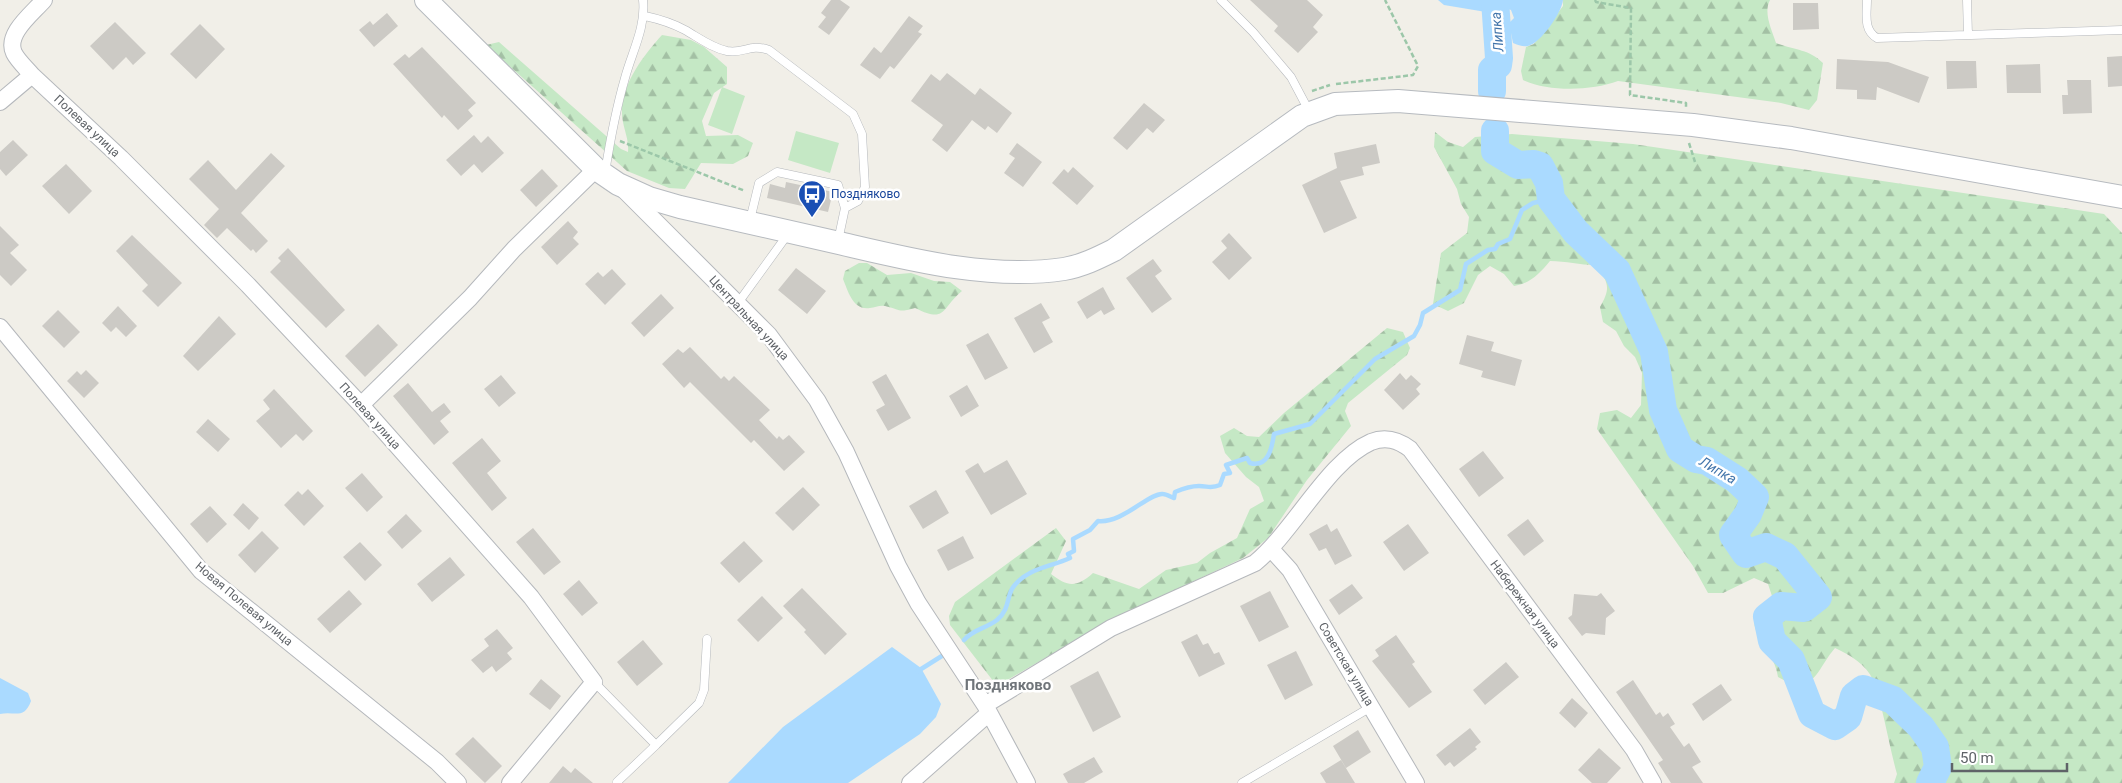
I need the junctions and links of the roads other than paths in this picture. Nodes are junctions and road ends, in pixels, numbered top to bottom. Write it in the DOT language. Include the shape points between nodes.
graph roads {
  1 [pos="44,0"];
  2 [pos="426,0"];
  3 [pos="643,0"];
  4 [pos="1221,0"];
  5 [pos="1867,0"];
  6 [pos="1967,0"];
  7 [pos="644,16"];
  8 [pos="2122,30"];
  9 [pos="1968,35"];
  10 [pos="32,75"];
  11 [pos="0,102"];
  12 [pos="1306,105"];
  13 [pos="606,176"];
  14 [pos="2122,197"];
  15 [pos="845,208"];
  16 [pos="750,223"];
  17 [pos="790,232"];
  18 [pos="837,242"];
  19 [pos="738,303"];
  20 [pos="0,327"];
  21 [pos="361,405"];
  22 [pos="1271,549"];
  23 [pos="707,639"];
  24 [pos="594,682"];
  25 [pos="1372,707"];
  26 [pos="987,709"];
  27 [pos="656,745"];
  28 [pos="616,782"];
  29 [pos="458,783"];
  30 [pos="510,783"];
  31 [pos="910,783"];
  32 [pos="1027,783"];
  33 [pos="1242,783"];
  34 [pos="1416,783"];
  35 [pos="1653,783"];
  1 -- 10 [label="street, Полевая улица" via="12,42 14,53"];
  2 -- 13 [label="street, Центральная улица"];
  3 -- 7 [label="lane"];
  4 -- 12 [label="lane" via="1291,77"];
  5 -- 9 [label="lane" via="1867,28 1877,38"];
  6 -- 9 [label="lane"];
  7 -- 13 [label="lane" via="625,78 611,137"];
  7 -- 15 [label="lane" via="662,20 728,51 757,46 769,50 853,114 862,134 865,187 858,201"];
  8 -- 9 [label="lane"];
  10 -- 11 [label="street"];
  10 -- 21 [label="street, Полевая улица" via="248,285"];
  12 -- 14 [label="street" via="1398,101 1682,124 1791,138"];
  12 -- 18 [label="street" via="1302,116 1114,250 1089,262 1064,269 1018,272 968,269"];
  13 -- 16 [label="street" via="649,198"];
  13 -- 19 [label="street, Центральная улица"];
  13 -- 21 [label="street" via="514,249 470,298"];
  15 -- 16 [label="lane" via="838,185 777,172 758,183"];
  15 -- 18 [label="lane"];
  16 -- 17 [label="street"];
  17 -- 18 [label="street"];
  17 -- 19 [label="lane"];
  19 -- 26 [label="street, Центральная улица" via="769,335 817,400 846,452 910,588"];
  20 -- 29 [label="street, Новая Полевая улица" via="201,571 438,762"];
  21 -- 24 [label="street, Полевая улица" via="531,597"];
  22 -- 25 [label="street, Советская улица" via="1290,570"];
  22 -- 26 [label="street" via="1255,563 1111,628"];
  22 -- 35 [label="street, Набережная улица" via="1337,468 1372,442 1398,440 1410,449 1634,750"];
  23 -- 27 [label="lane" via="704,690 699,704"];
  24 -- 27 [label="lane"];
  24 -- 30 [label="street"];
  25 -- 33 [label="lane"];
  25 -- 34 [label="street, Советская улица"];
  26 -- 31 [label="street"];
  26 -- 32 [label="street, Центральная улица"];
  27 -- 28 [label="lane"];
}
